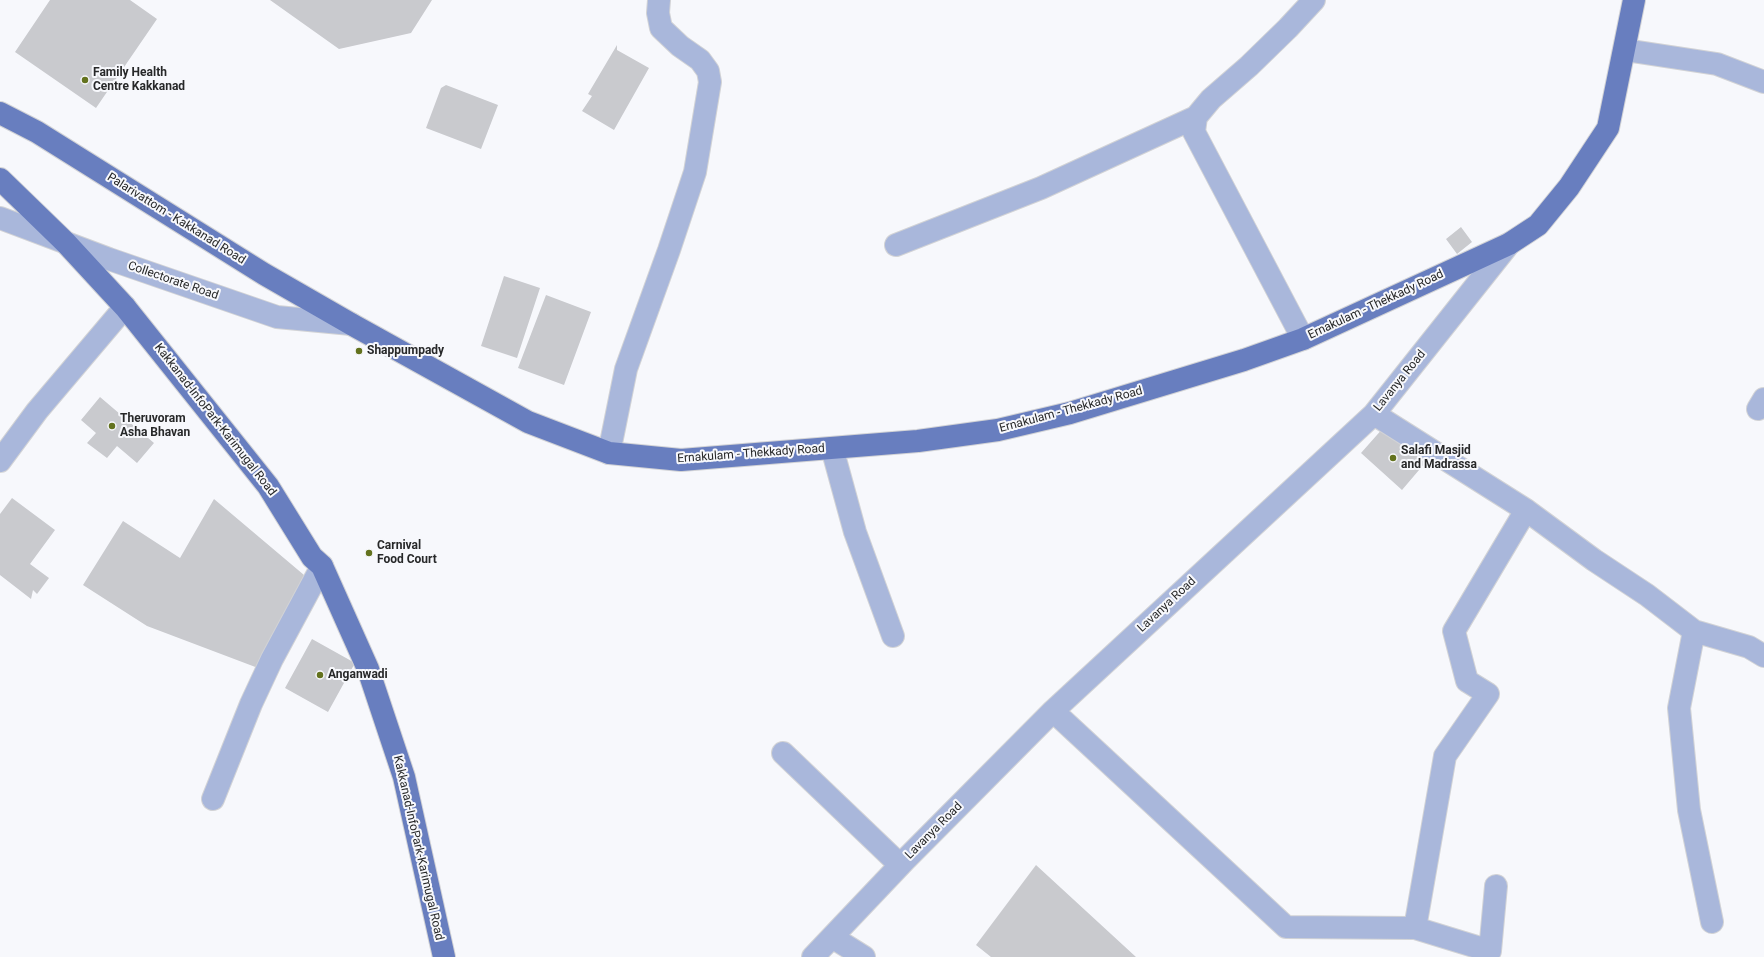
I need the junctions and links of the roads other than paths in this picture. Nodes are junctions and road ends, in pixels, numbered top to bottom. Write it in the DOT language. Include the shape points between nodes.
graph roads {
  1 [pos="658,0"];
  2 [pos="1314,0"];
  3 [pos="1634,0"];
  4 [pos="1625,50"];
  5 [pos="1764,82"];
  6 [pos="0,113"];
  7 [pos="1196,117"];
  8 [pos="0,178"];
  9 [pos="0,218"];
  10 [pos="66,243"];
  11 [pos="1509,244"];
  12 [pos="896,245"];
  13 [pos="125,306"];
  14 [pos="351,324"];
  15 [pos="1303,339"];
  16 [pos="1374,414"];
  17 [pos="832,448"];
  18 [pos="609,453"];
  19 [pos="0,461"];
  20 [pos="1526,510"];
  21 [pos="322,566"];
  22 [pos="1694,631"];
  23 [pos="893,636"];
  24 [pos="1764,656"];
  25 [pos="1053,710"];
  26 [pos="783,752"];
  27 [pos="213,799"];
  28 [pos="900,866"];
  29 [pos="1496,886"];
  30 [pos="1712,922"];
  31 [pos="1415,928"];
  32 [pos="832,937"];
  33 [pos="444,957"];
  34 [pos="813,957"];
  35 [pos="864,957"];
  1 -- 18 [label="street" via="661,28 700,60 708,71 710,82 695,172 626,369"];
  2 -- 7 [label="street" via="1249,66 1211,99"];
  3 -- 4 [label="main road, Ernakulam - Thekkady Road"];
  4 -- 5 [label="street" via="1717,64"];
  4 -- 11 [label="main road, Ernakulam - Thekkady Road" via="1608,128 1569,187 1538,225"];
  6 -- 14 [label="main road, Palarivattom - Kakkanad Road" via="37,132 264,274"];
  7 -- 12 [label="street" via="1040,188"];
  7 -- 15 [label="street" via="1194,132"];
  8 -- 10 [label="main road, Kakkanad-InfoPark-Karimugal Road"];
  9 -- 10 [label="street, Collectorate Road"];
  10 -- 13 [label="main road, Kakkanad-InfoPark-Karimugal Road"];
  10 -- 14 [label="street, Collectorate Road" via="277,317"];
  11 -- 15 [label="main road, Ernakulam - Thekkady Road"];
  11 -- 16 [label="street, Lavanya Road"];
  13 -- 19 [label="street" via="37,411"];
  13 -- 21 [label="main road, Kakkanad-InfoPark-Karimugal Road" via="268,486 312,557"];
  14 -- 18 [label="main road, Ernakulam - Thekkady Road" via="528,422"];
  15 -- 17 [label="main road, Ernakulam - Thekkady Road" via="1244,360 1070,413 998,430 918,441"];
  16 -- 20 [label="street"];
  16 -- 25 [label="street, Lavanya Road"];
  17 -- 18 [label="main road, Ernakulam - Thekkady Road" via="681,460"];
  17 -- 23 [label="street" via="855,532"];
  20 -- 22 [label="street" via="1594,560 1647,594"];
  20 -- 31 [label="street" via="1454,631 1467,681 1488,694 1445,756"];
  21 -- 27 [label="street" via="272,659"];
  21 -- 33 [label="main road, Kakkanad-InfoPark-Karimugal Road" via="368,670 404,777"];
  22 -- 24 [label="street" via="1749,647"];
  22 -- 30 [label="street" via="1679,708 1688,810"];
  25 -- 28 [label="street, Lavanya Road"];
  25 -- 31 [label="street" via="1286,928"];
  26 -- 28 [label="street"];
  28 -- 32 [label="street, Lavanya Road"];
  29 -- 31 [label="street" via="1490,951"];
  32 -- 34 [label="street, Lavanya Road"];
  32 -- 35 [label="street"];
}
